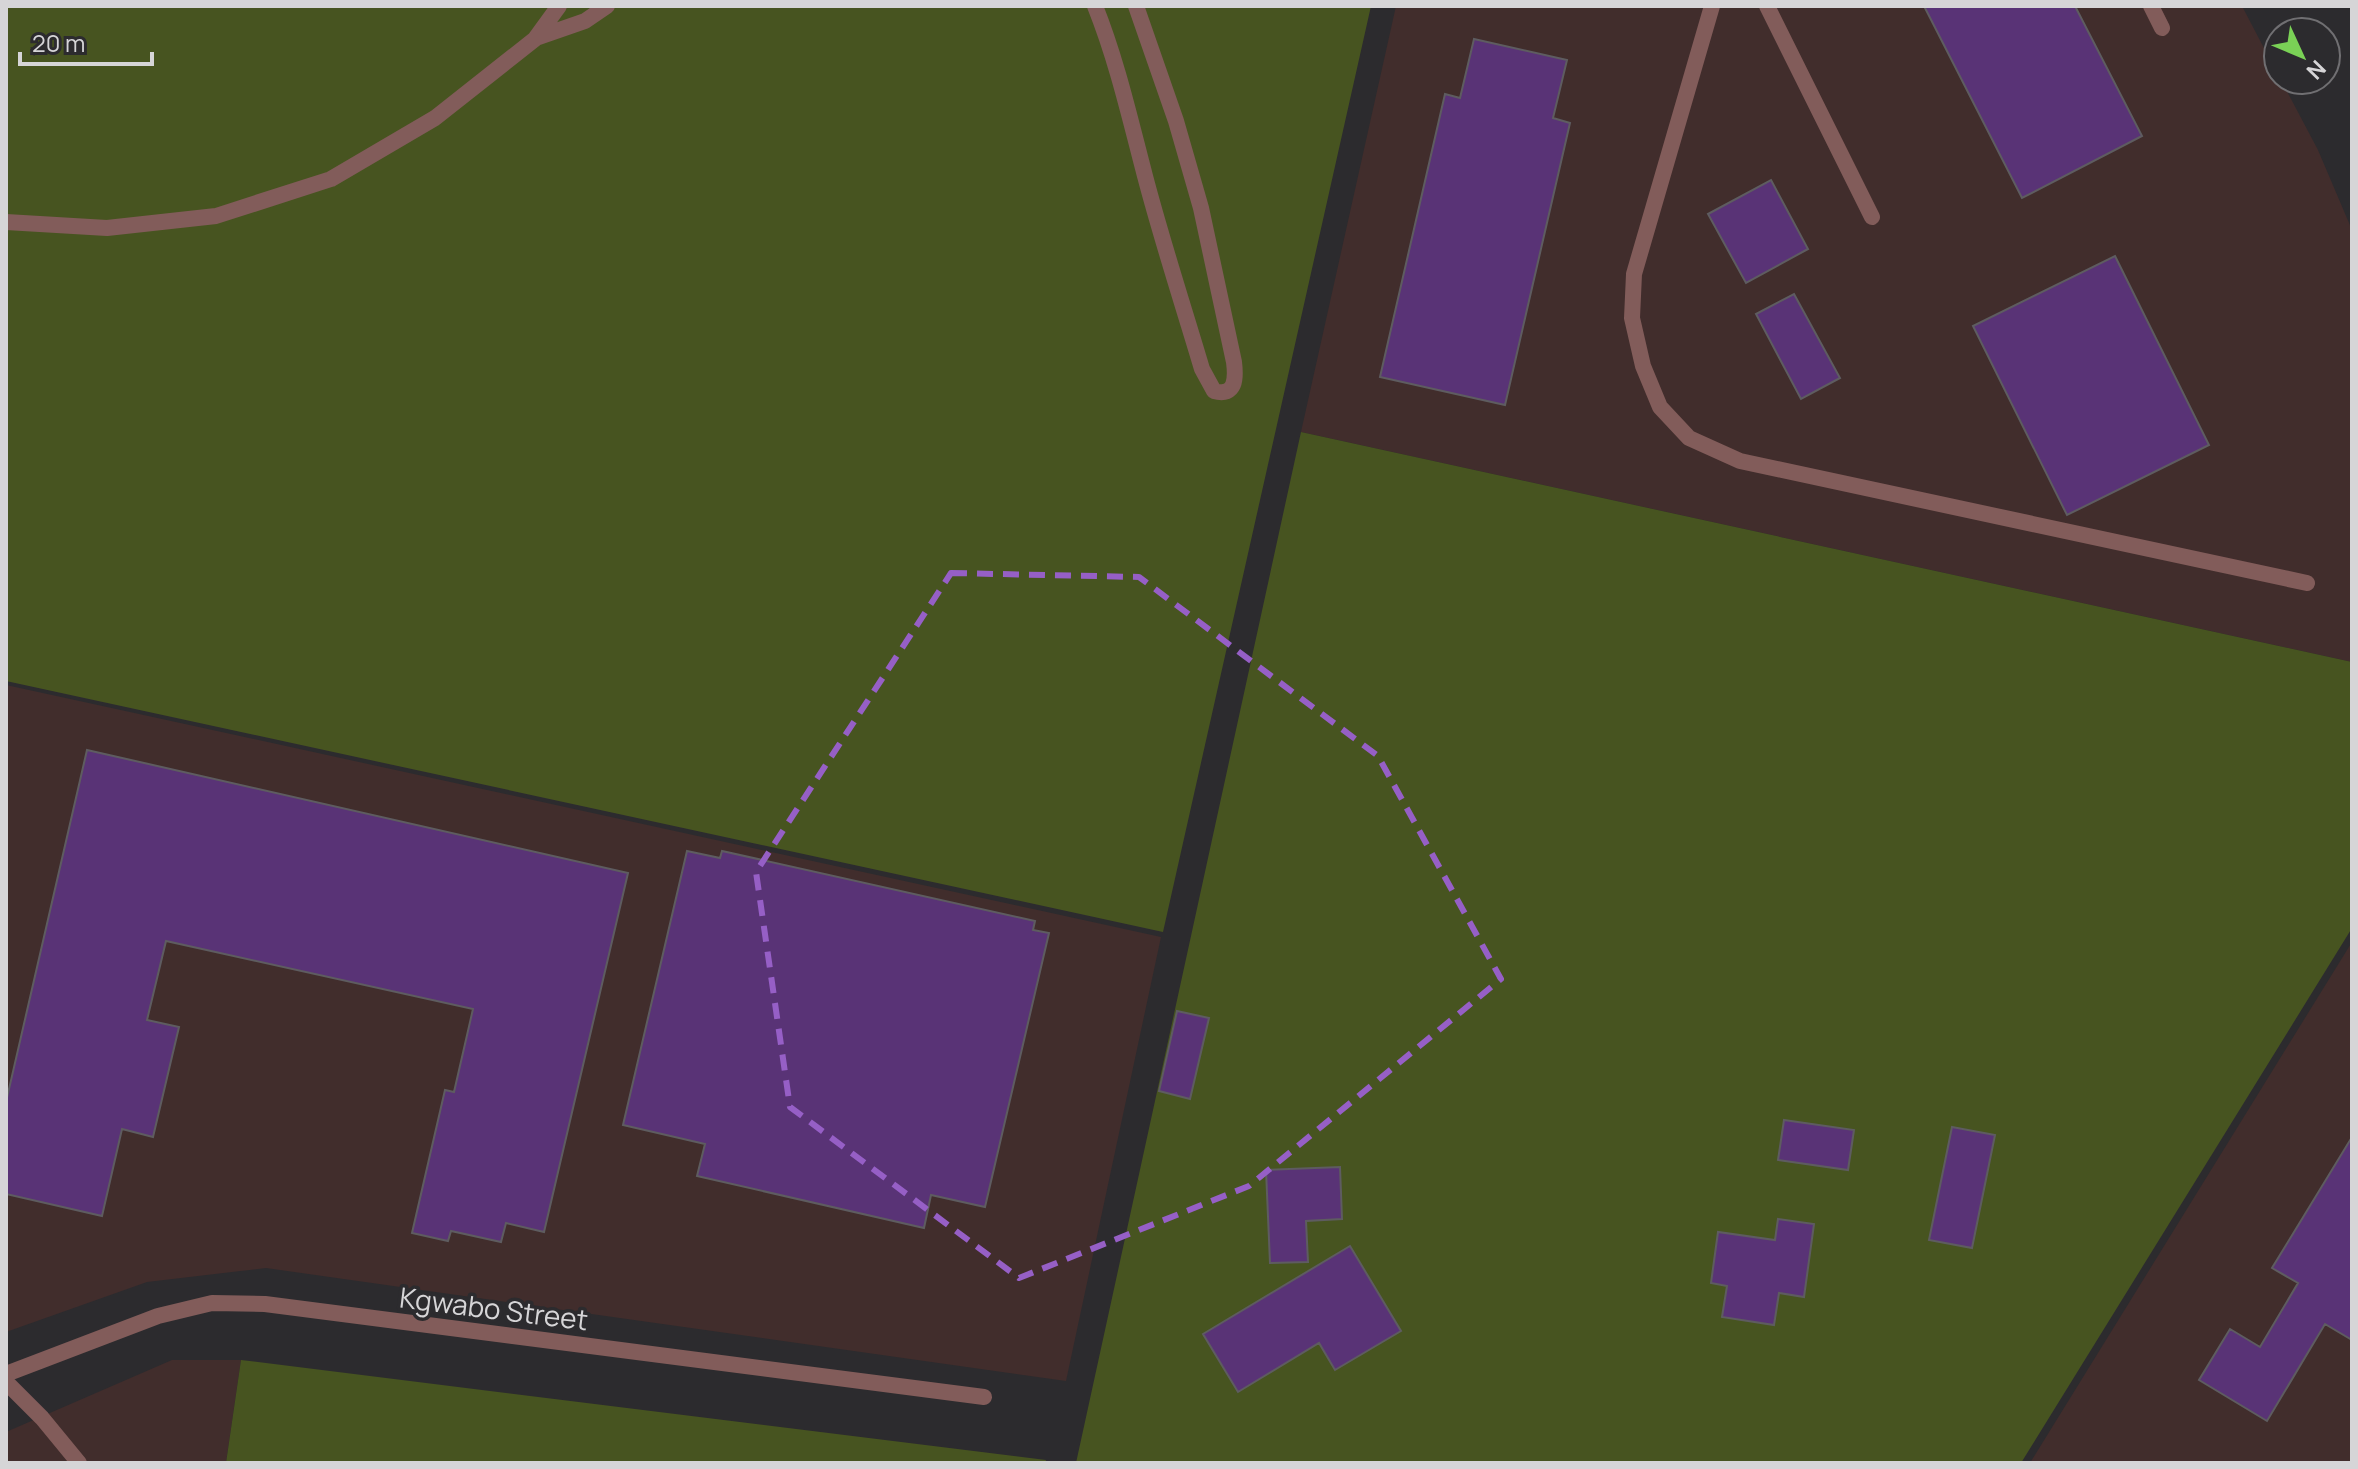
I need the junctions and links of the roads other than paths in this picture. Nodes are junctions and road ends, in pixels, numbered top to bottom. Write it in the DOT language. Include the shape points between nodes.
graph roads {
  1 [pos="559,6"];
  2 [pos="607,6"];
  3 [pos="1095,6"];
  4 [pos="1136,6"];
  5 [pos="1712,6"];
  6 [pos="1767,6"];
  7 [pos="2151,6"];
  8 [pos="2162,28"];
  9 [pos="535,39"];
  10 [pos="1872,217"];
  11 [pos="6,222"];
  12 [pos="2307,583"];
  13 [pos="6,1374"];
  14 [pos="6,1382"];
  15 [pos="984,1397"];
  16 [pos="79,1463"];
  1 -- 9 [label="street"];
  2 -- 9 [label="street" via="585,21"];
  3 -- 4 [label="street" via="1202,369 1214,391 1228,392 1236,375 1201,208"];
  5 -- 12 [label="street" via="1634,274 1632,318 1643,366 1660,407 1689,438 1740,461"];
  6 -- 10 [label="street"];
  7 -- 8 [label="street"];
  9 -- 11 [label="street" via="435,118 331,179 216,216 107,228"];
  13 -- 15 [label="street, Kgwabo Street" via="158,1316 212,1303"];
  14 -- 16 [label="street"];
}
